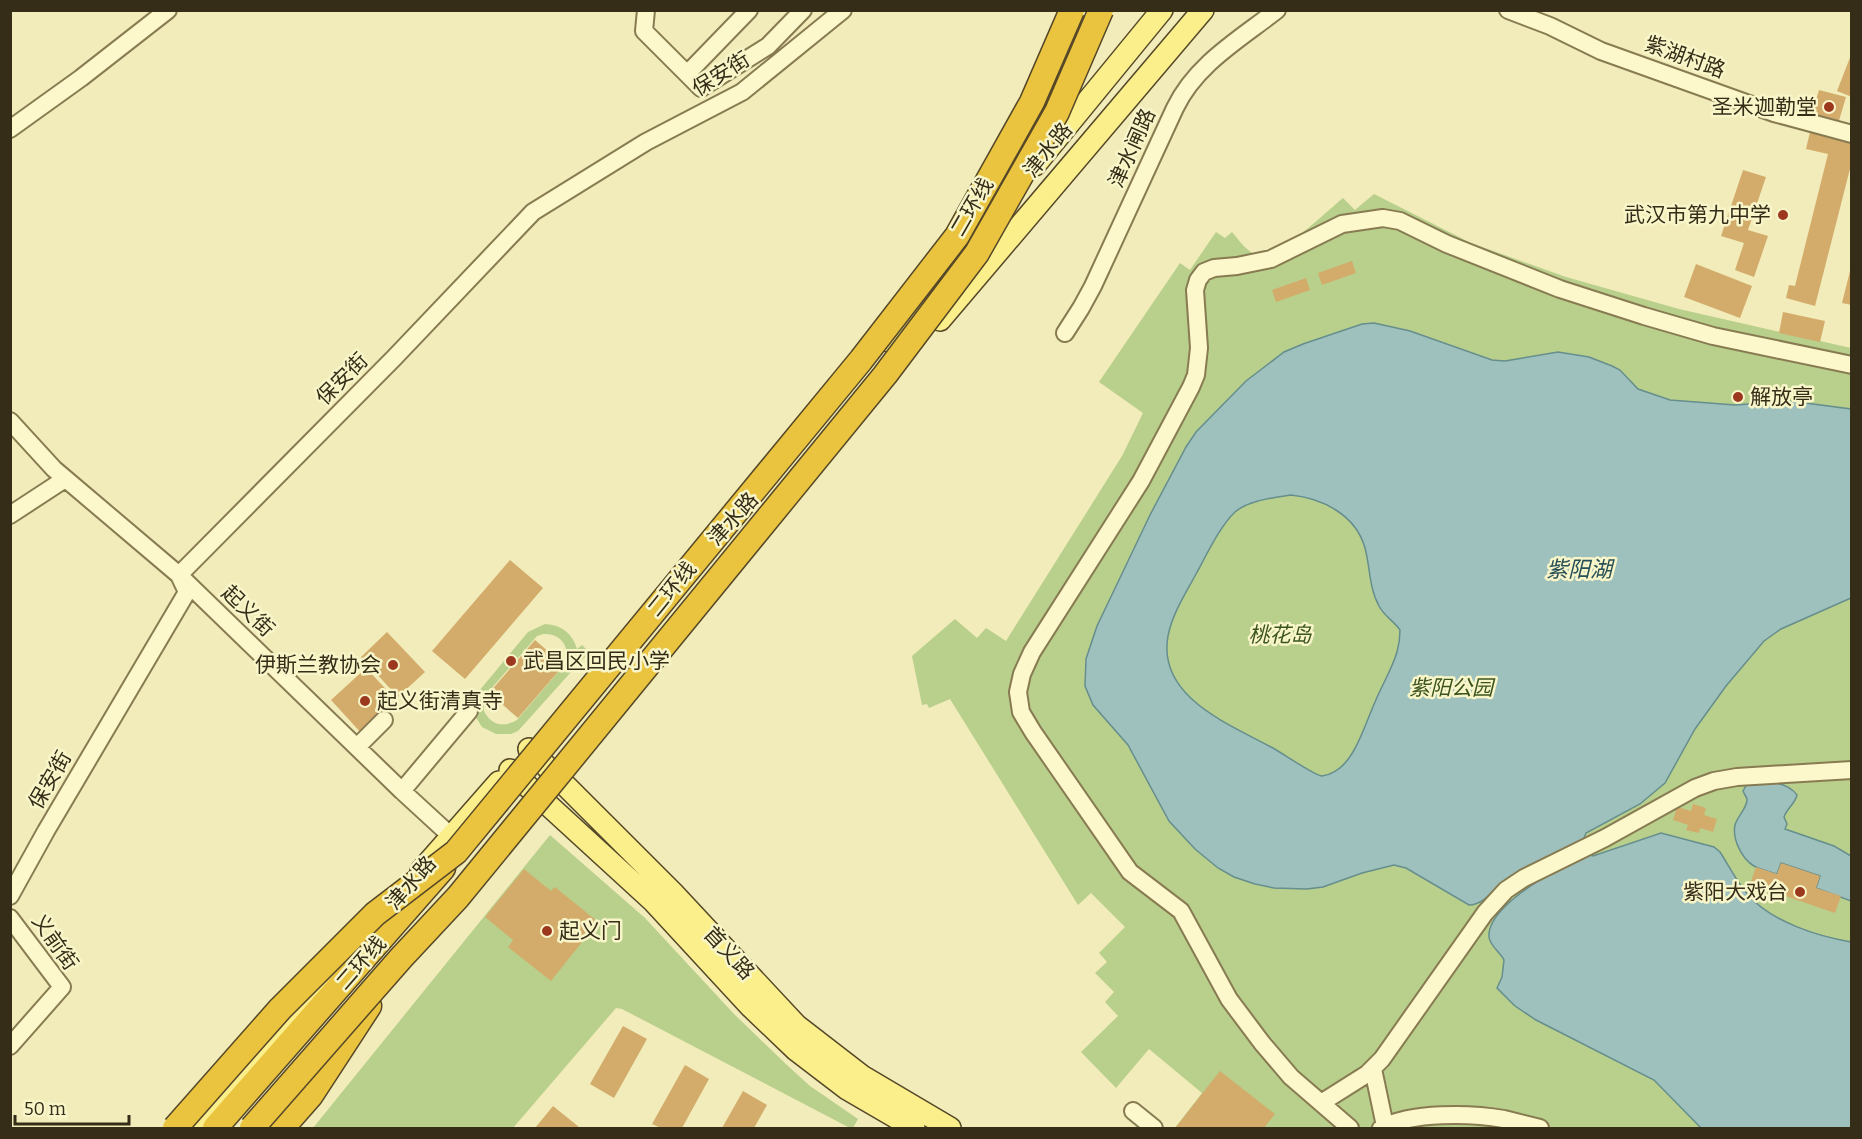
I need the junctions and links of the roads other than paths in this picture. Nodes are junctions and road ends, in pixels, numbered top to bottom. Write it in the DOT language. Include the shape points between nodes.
graph roads {
  1 [pos="168,10"];
  2 [pos="646,10"];
  3 [pos="749,10"];
  4 [pos="803,10"];
  5 [pos="843,10"];
  6 [pos="1072,10"];
  7 [pos="1101,10"];
  8 [pos="1162,10"];
  9 [pos="1203,10"];
  10 [pos="1277,10"];
  11 [pos="1508,10"];
  12 [pos="687,74"];
  13 [pos="10,129"];
  14 [pos="1851,134"];
  15 [pos="1065,333"];
  16 [pos="1851,365"];
  17 [pos="10,421"];
  18 [pos="65,479"];
  19 [pos="10,515"];
  20 [pos="179,575"];
  21 [pos="469,711"];
  22 [pos="384,720"];
  23 [pos="357,747"];
  24 [pos="529,749"];
  25 [pos="510,770"];
  26 [pos="551,770"];
  27 [pos="1851,770"];
  28 [pos="402,791"];
  29 [pos="532,792"];
  30 [pos="454,844"];
  31 [pos="10,896"];
  32 [pos="10,918"];
  33 [pos="401,958"];
  34 [pos="10,1046"];
  35 [pos="1373,1069"];
  36 [pos="1321,1103"];
  37 [pos="1133,1111"];
  38 [pos="1383,1127"];
  39 [pos="175,1128"];
  40 [pos="199,1128"];
  41 [pos="215,1128"];
  42 [pos="254,1128"];
  43 [pos="282,1128"];
  44 [pos="914,1128"];
  45 [pos="950,1128"];
  46 [pos="1155,1128"];
  47 [pos="1350,1128"];
  48 [pos="1540,1128"];
  1 -- 13 [label="street"];
  2 -- 12 [label="street" via="644,31"];
  3 -- 12 [label="street"];
  4 -- 12 [label="street" via="768,46 701,88"];
  5 -- 20 [label="street, 保安街" via="742,92 646,142 533,212"];
  6 -- 30 [label="highway, 二环线, bridge" via="1032,102 957,236 861,360"];
  7 -- 33 [label="highway, 二环线, bridge" via="1058,112 977,253 885,375 458,897"];
  8 -- 24 [label="main road, 津水路" via="930,294"];
  9 -- 26 [label="main road, 津水路"];
  10 -- 15 [label="street, 津水闸路" via="1187,85 1093,286"];
  11 -- 14 [label="street, 紫湖村路" via="1601,51 1774,113"];
  16 -- 36 [label="street" via="1713,336 1560,289 1392,218 1342,224 1271,259 1214,268 1200,277 1194,290 1198,362 1191,387 1141,481 1032,652 1020,682 1019,706 1121,861 1141,882 1178,907 1229,999 1277,1061"];
  17 -- 18 [label="street, 起义街"];
  18 -- 19 [label="street"];
  18 -- 20 [label="street, 起义街"];
  20 -- 23 [label="street, 起义街"];
  20 -- 31 [label="street, 保安街" via="187,592"];
  21 -- 28 [label="street"];
  22 -- 23 [label="street"];
  23 -- 28 [label="street, 起义街"];
  24 -- 25 [label="main road, 津水路"];
  24 -- 26 [label="main road, 首义路"];
  25 -- 29 [label="main road, 首义路"];
  25 -- 30 [label="main road, 津水路"];
  26 -- 29 [label="main road, 津水路"];
  26 -- 45 [label="main road, 首义路" via="796,1025 861,1076"];
  27 -- 35 [label="street" via="1714,781 1681,794 1513,885 1497,897"];
  28 -- 30 [label="street, 起义街"];
  29 -- 42 [label="main road, 津水路"];
  29 -- 44 [label="main road, 首义路" via="654,902 796,1050 848,1089"];
  30 -- 39 [label="highway, bridge" via="375,914 280,1009"];
  30 -- 40 [label="main road, 津水路"];
  30 -- 41 [label="highway, 二环线, bridge"];
  32 -- 34 [label="street, 义前街" via="62,987"];
  33 -- 42 [label="highway, 二环线, bridge"];
  33 -- 43 [label="highway, bridge" via="310,1095"];
  35 -- 36 [label="street"];
  35 -- 38 [label="street"];
  36 -- 47 [label="street"];
  37 -- 46 [label="street"];
  38 -- 48 [label="street" via="1418,1117 1459,1116 1503,1119"];
}
